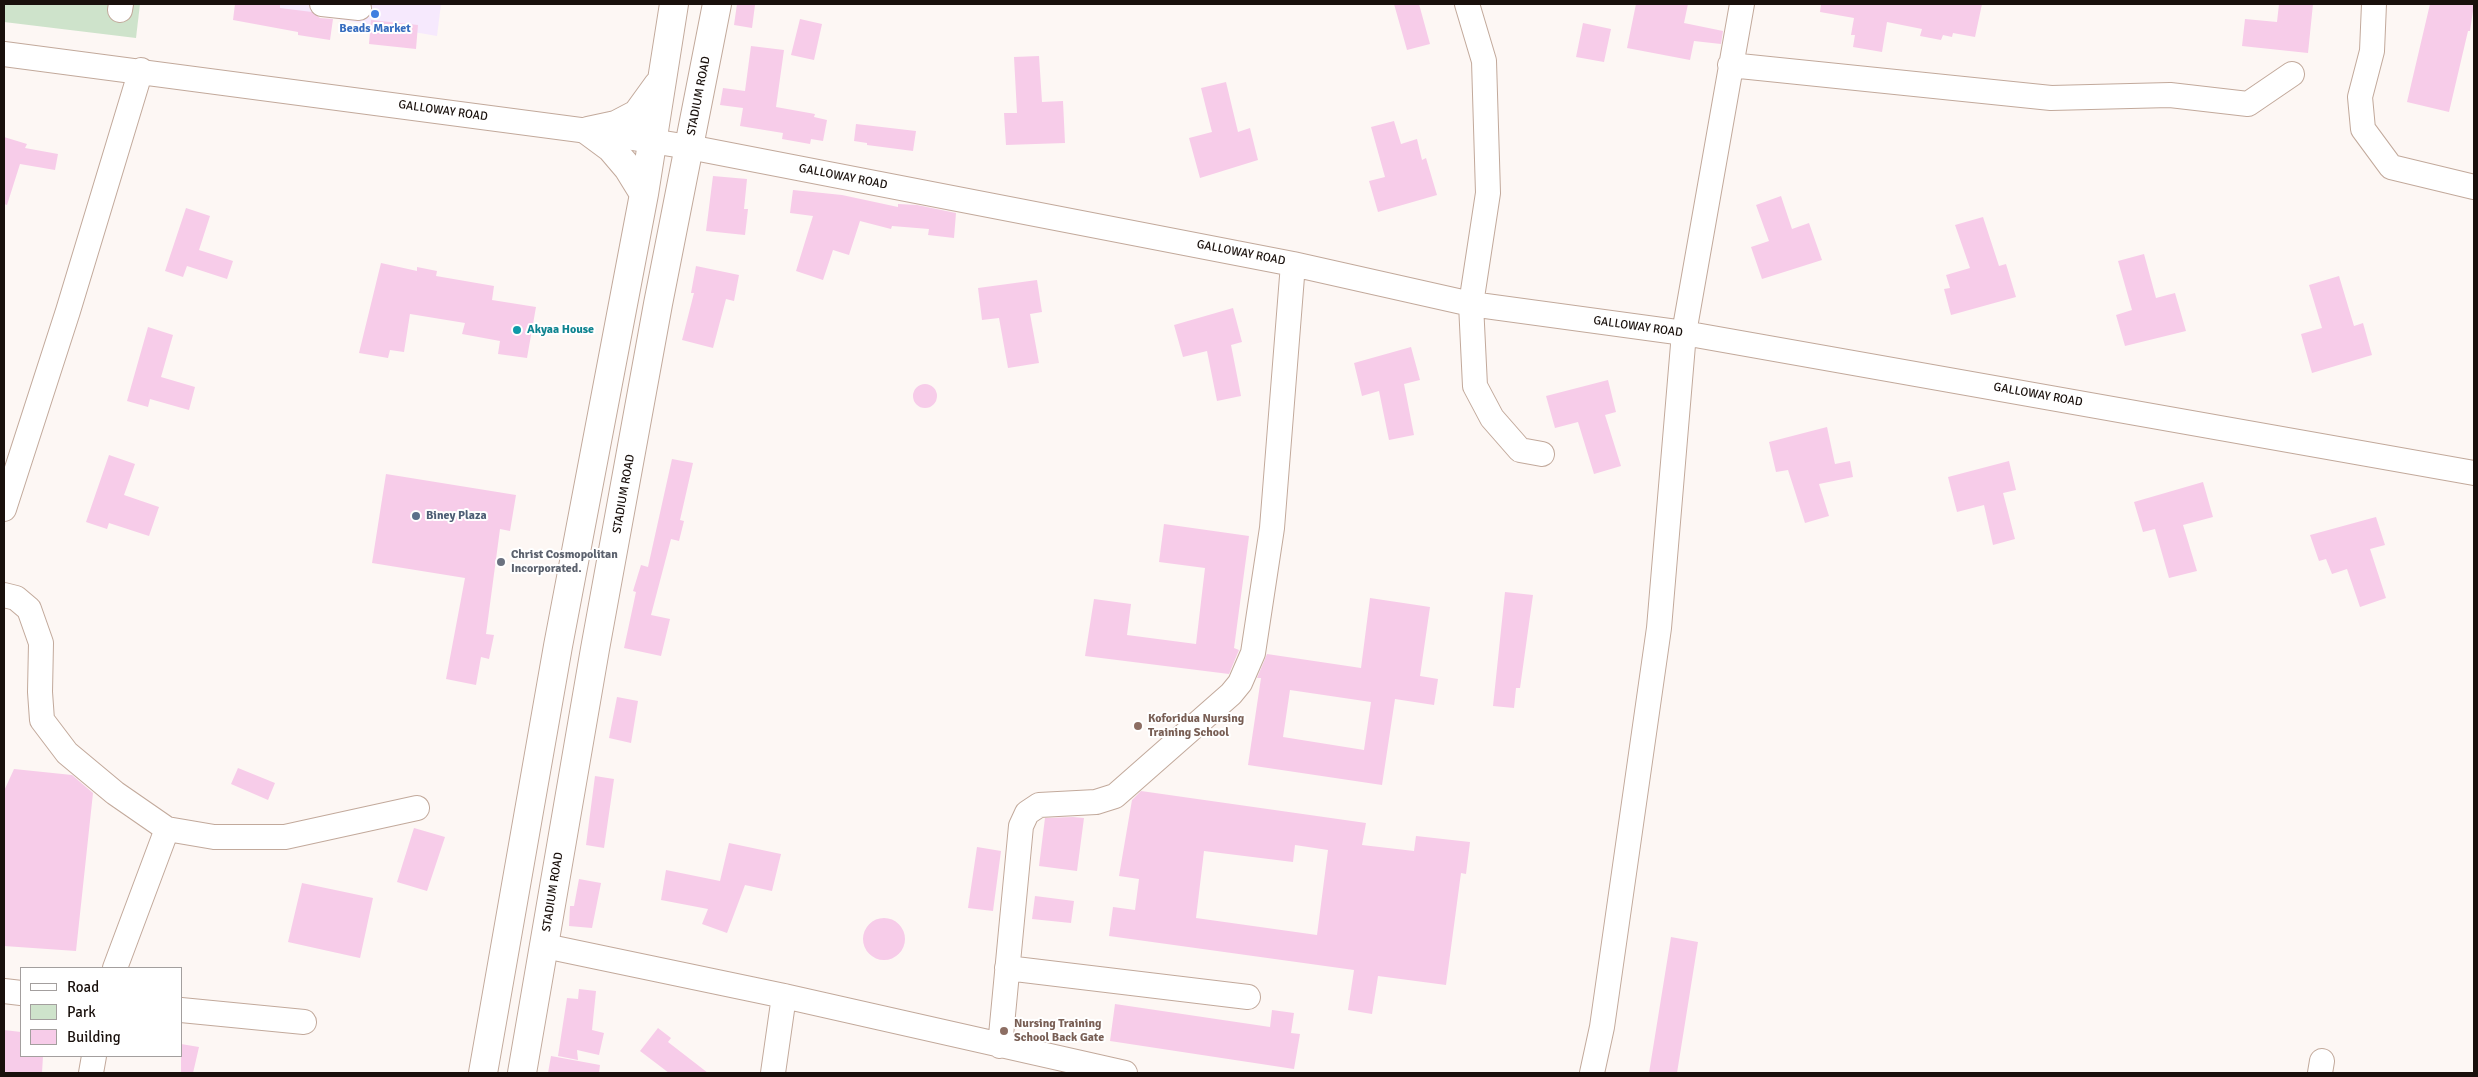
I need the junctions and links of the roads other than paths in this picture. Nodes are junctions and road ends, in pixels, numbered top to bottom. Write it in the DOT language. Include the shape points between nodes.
graph roads {
  1 [pos="322,4"];
  2 [pos="674,4"];
  3 [pos="717,4"];
  4 [pos="1467,4"];
  5 [pos="1742,4"];
  6 [pos="2374,4"];
  7 [pos="359,8"];
  8 [pos="4,54"];
  9 [pos="1730,65"];
  10 [pos="141,70"];
  11 [pos="2292,74"];
  12 [pos="664,76"];
  13 [pos="588,131"];
  14 [pos="652,142"];
  15 [pos="689,147"];
  16 [pos="2474,187"];
  17 [pos="644,194"];
  18 [pos="1293,264"];
  19 [pos="1471,304"];
  20 [pos="1684,333"];
  21 [pos="1542,454"];
  22 [pos="2474,472"];
  23 [pos="4,509"];
  24 [pos="4,596"];
  25 [pos="417,808"];
  26 [pos="167,829"];
  27 [pos="546,946"];
  28 [pos="116,967"];
  29 [pos="1007,968"];
  30 [pos="4,991"];
  31 [pos="20,993"];
  32 [pos="784,996"];
  33 [pos="1248,997"];
  34 [pos="182,1010"];
  35 [pos="304,1022"];
  36 [pos="1000,1046"];
  37 [pos="94,1057"];
  38 [pos="91,1073"];
  39 [pos="483,1073"];
  40 [pos="522,1073"];
  41 [pos="773,1073"];
  42 [pos="1125,1073"];
  43 [pos="1592,1073"];
  1 -- 7 [label="street"];
  2 -- 12 [label="main road"];
  3 -- 15 [label="main road, STADIUM ROAD"];
  4 -- 19 [label="street" via="1484,61 1488,193"];
  5 -- 9 [label="street"];
  6 -- 16 [label="street" via="2372,51 2360,97 2363,129 2391,167"];
  8 -- 10 [label="street, GALLOWAY ROAD"];
  9 -- 11 [label="street" via="2051,98 2170,95 2248,104"];
  9 -- 20 [label="street"];
  10 -- 13 [label="street, GALLOWAY ROAD"];
  10 -- 23 [label="street"];
  12 -- 13 [label="main road" via="643,110 616,125"];
  12 -- 14 [label="main road"];
  13 -- 14 [label="street, GALLOWAY ROAD"];
  13 -- 17 [label="main road" via="611,148"];
  14 -- 15 [label="street, GALLOWAY ROAD"];
  14 -- 17 [label="main road"];
  15 -- 18 [label="street, GALLOWAY ROAD"];
  15 -- 27 [label="main road, STADIUM ROAD" via="566,807"];
  17 -- 39 [label="main road" via="558,646"];
  18 -- 19 [label="street, GALLOWAY ROAD"];
  18 -- 29 [label="street" via="1272,528 1254,652 1232,694 1115,796 1096,802 1040,805 1027,813 1021,826"];
  19 -- 20 [label="street, GALLOWAY ROAD"];
  19 -- 21 [label="street" via="1475,386 1492,418 1520,450"];
  20 -- 22 [label="street, GALLOWAY ROAD"];
  20 -- 43 [label="street" via="1659,628 1605,1008"];
  24 -- 26 [label="street" via="16,598 30,609 41,643 42,720 67,753 115,793"];
  25 -- 26 [label="street" via="285,837 214,837"];
  26 -- 28 [label="street"];
  27 -- 32 [label="street"];
  27 -- 40 [label="main road, STADIUM ROAD"];
  29 -- 33 [label="street"];
  29 -- 36 [label="street"];
  30 -- 31 [label="street"];
  32 -- 36 [label="street"];
  32 -- 41 [label="street"];
  34 -- 35 [label="street"];
  36 -- 42 [label="street"];
  37 -- 38 [label="street"];
}
